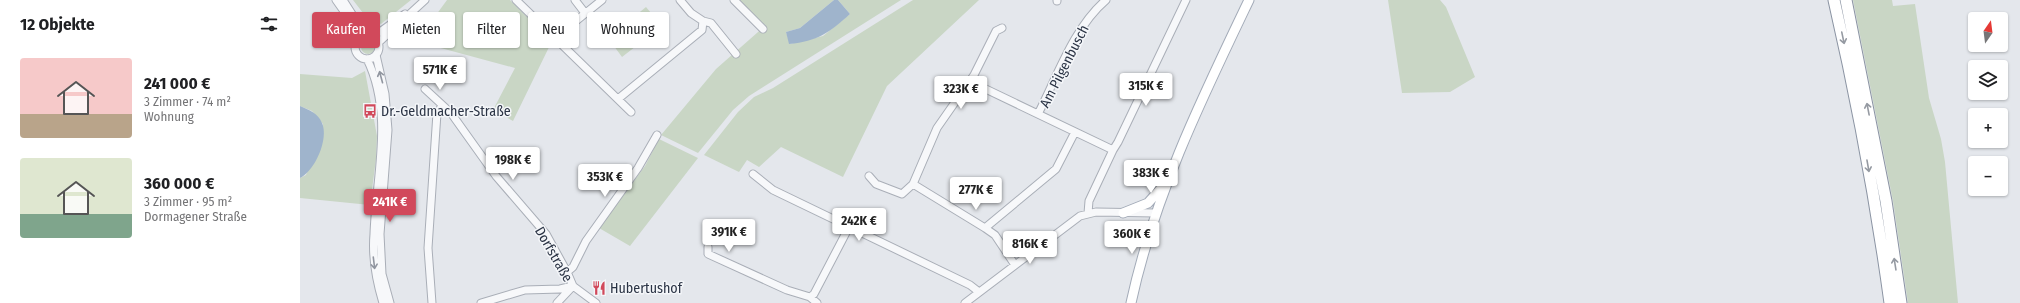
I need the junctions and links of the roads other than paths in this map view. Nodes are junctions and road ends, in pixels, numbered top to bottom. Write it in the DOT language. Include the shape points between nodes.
graph roads {
  1 [pos="336,0"];
  2 [pos="343,0"];
  3 [pos="425,0"];
  4 [pos="516,0"];
  5 [pos="574,0"];
  6 [pos="602,0"];
  7 [pos="680,0"];
  8 [pos="734,0"];
  9 [pos="1106,0"];
  10 [pos="1186,0"];
  11 [pos="1249,0"];
  12 [pos="1834,0"];
  13 [pos="1846,0"];
  14 [pos="412,10"];
  15 [pos="344,12"];
  16 [pos="352,12"];
  17 [pos="529,12"];
  18 [pos="585,13"];
  19 [pos="579,18"];
  20 [pos="703,21"];
  21 [pos="1002,28"];
  22 [pos="380,29"];
  23 [pos="763,29"];
  24 [pos="380,41"];
  25 [pos="356,48"];
  26 [pos="379,48"];
  27 [pos="566,48"];
  28 [pos="736,54"];
  29 [pos="376,55"];
  30 [pos="367,59"];
  31 [pos="969,82"];
  32 [pos="425,89"];
  33 [pos="618,98"];
  34 [pos="442,106"];
  35 [pos="631,112"];
  36 [pos="1038,114"];
  37 [pos="1075,132"];
  38 [pos="657,135"];
  39 [pos="1113,150"];
  40 [pos="753,174"];
  41 [pos="869,176"];
  42 [pos="1167,181"];
  43 [pos="913,184"];
  44 [pos="1088,213"];
  45 [pos="1123,213"];
  46 [pos="1155,214"];
  47 [pos="849,227"];
  48 [pos="985,228"];
  49 [pos="708,247"];
  50 [pos="1015,265"];
  51 [pos="567,272"];
  52 [pos="573,286"];
  53 [pos="979,292"];
  54 [pos="810,297"];
  55 [pos="383,303"];
  56 [pos="390,303"];
  57 [pos="432,303"];
  58 [pos="481,303"];
  59 [pos="557,303"];
  60 [pos="596,303"];
  61 [pos="816,303"];
  62 [pos="964,303"];
  63 [pos="1131,303"];
  64 [pos="1890,303"];
  65 [pos="1901,303"];
  1 -- 15 [label="street"];
  2 -- 16 [label="street"];
  3 -- 14 [label="street"];
  4 -- 17 [label="street"];
  5 -- 18 [label="street"];
  6 -- 18 [label="street"];
  7 -- 20 [label="street" via="691,14"];
  8 -- 23 [label="street"];
  9 -- 36 [label="street, Am Pilgenbusch" via="1080,30"];
  10 -- 39 [label="street"];
  11 -- 42 [label="main road"];
  12 -- 64 [label="highway, one-way" via="1852,79"];
  65 -- 13 [label="highway, one-way" via="1886,202"];
  14 -- 22 [label="street"];
  14 -- 24 [label="street"];
  18 -- 19 [label="street"];
  20 -- 28 [label="street" via="711,23"];
  20 -- 33 [label="street" via="702,30"];
  21 -- 31 [label="street" via="996,31"];
  25 -- 30 [label="street" via="356,52"];
  26 -- 29 [label="street"];
  27 -- 33 [label="street"];
  29 -- 30 [label="street"];
  56 -- 29 [label="street, one-way" via="382,274 380,234 388,159 388,130 385,94"];
  30 -- 55 [label="street, one-way" via="378,96 383,131 374,234 374,256"];
  31 -- 36 [label="street"];
  31 -- 43 [label="street" via="937,128"];
  32 -- 34 [label="street, Dorfstraße"];
  33 -- 35 [label="street"];
  34 -- 51 [label="street, Dorfstraße" via="455,118 496,176 546,234"];
  34 -- 57 [label="street" via="436,113 428,248"];
  36 -- 37 [label="street"];
  37 -- 39 [label="street"];
  37 -- 48 [label="street" via="1056,169"];
  38 -- 51 [label="street" via="638,168 586,241 573,267"];
  39 -- 44 [label="street" via="1089,201"];
  40 -- 47 [label="street" via="773,190"];
  41 -- 43 [label="street" via="876,184 902,194"];
  42 -- 45 [label="main road" via="1148,203"];
  42 -- 46 [label="main road"];
  43 -- 48 [label="street"];
  44 -- 45 [label="street"];
  44 -- 50 [label="street" via="1074,220"];
  45 -- 46 [label="street"];
  46 -- 63 [label="main road"];
  47 -- 53 [label="street" via="970,285"];
  47 -- 54 [label="street" via="814,294"];
  48 -- 50 [label="street" via="995,236"];
  49 -- 54 [label="street" via="708,254 787,290"];
  50 -- 53 [label="street"];
  51 -- 52 [label="street, Dorfstraße"];
  52 -- 58 [label="street" via="525,290"];
  52 -- 59 [label="street"];
  52 -- 60 [label="street, Dorfstraße"];
  53 -- 62 [label="street"];
  54 -- 61 [label="street"];
}
